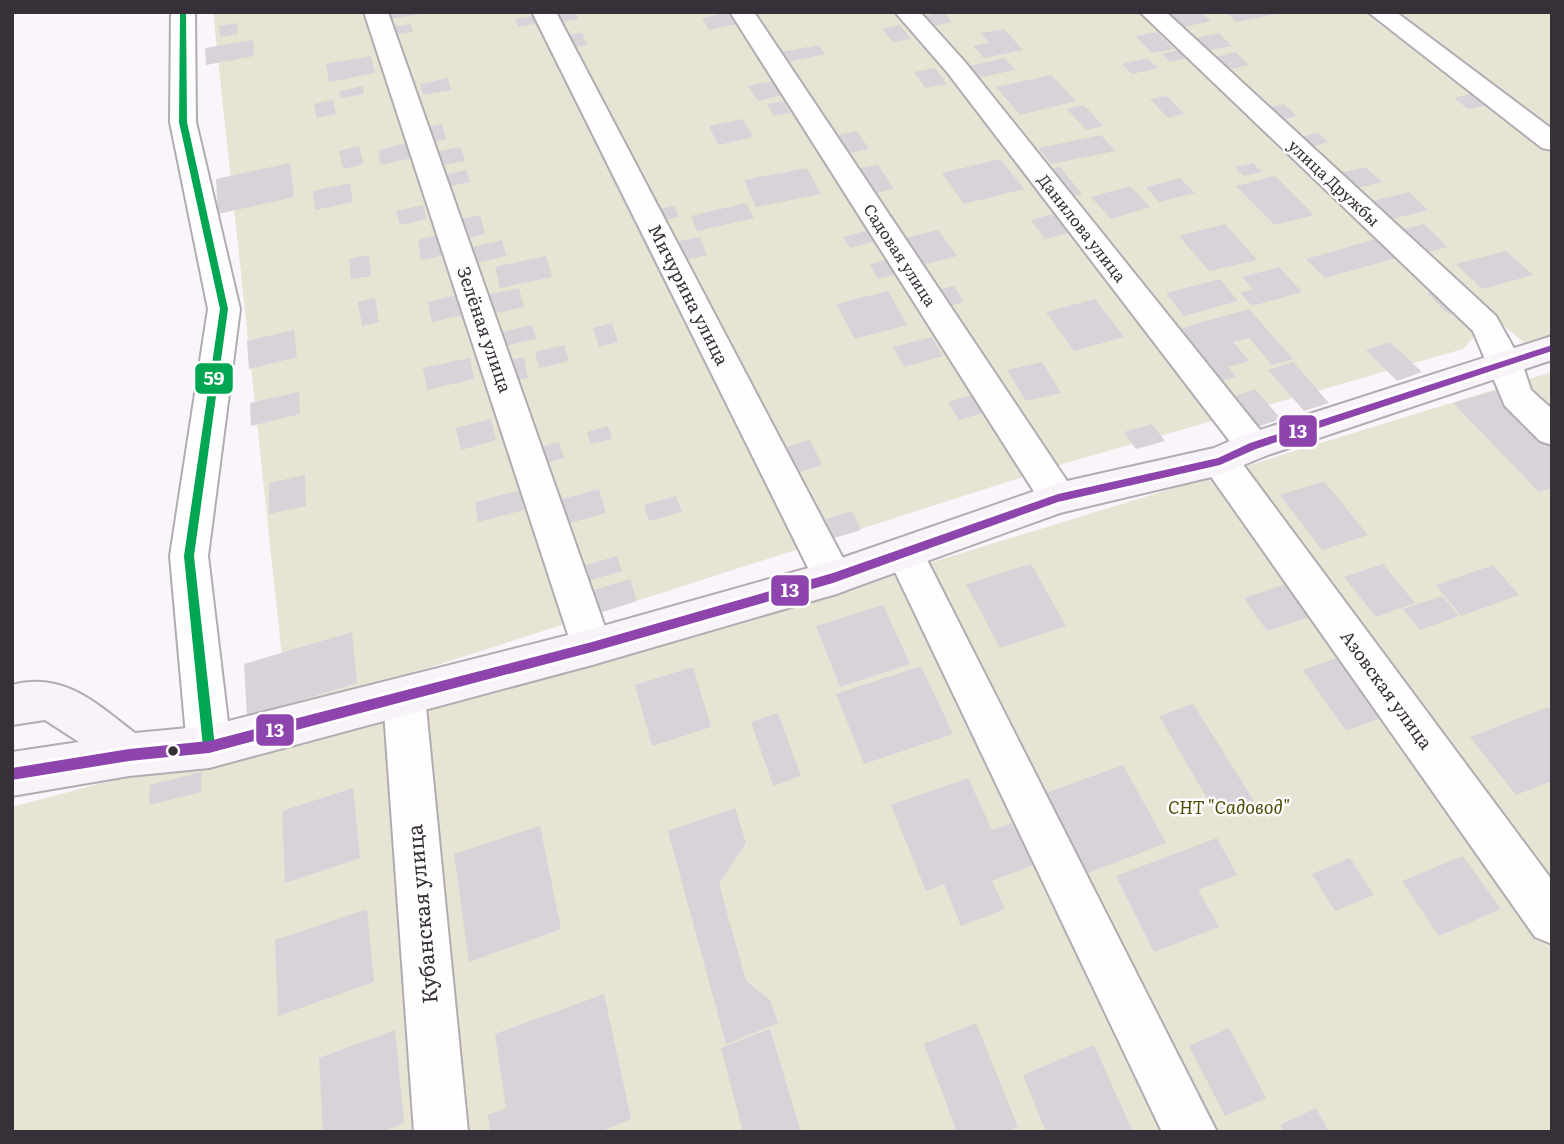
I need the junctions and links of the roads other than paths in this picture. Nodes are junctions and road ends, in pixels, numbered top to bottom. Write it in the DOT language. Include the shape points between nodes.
graph roads {
  1 [pos="183,12"];
  2 [pos="376,12"];
  3 [pos="544,12"];
  4 [pos="742,12"];
  5 [pos="907,12"];
  6 [pos="1152,12"];
  7 [pos="1380,12"];
  8 [pos="1552,142"];
  9 [pos="1552,348"];
  10 [pos="1505,363"];
  11 [pos="1552,431"];
  12 [pos="1237,453"];
  13 [pos="1058,498"];
  14 [pos="905,553"];
  15 [pos="833,578"];
  16 [pos="592,647"];
  17 [pos="404,696"];
  18 [pos="12,705"];
  19 [pos="209,747"];
  20 [pos="129,755"];
  21 [pos="12,774"];
  22 [pos="1552,920"];
  23 [pos="442,1132"];
  24 [pos="1190,1132"];
  1 -- 19 [label="street" via="183,122 224,309 189,556"];
  2 -- 16 [label="street, Зелёная улица"];
  3 -- 15 [label="street, Мичурина улица"];
  4 -- 13 [label="street, Садовая улица"];
  5 -- 12 [label="street, Данилова улица" via="956,67"];
  6 -- 10 [label="street, улица Дружбы" via="1485,324"];
  7 -- 8 [label="street"];
  9 -- 10 [label="street"];
  10 -- 11 [label="street, улица Дружбы" via="1517,397"];
  10 -- 12 [label="street"];
  12 -- 13 [label="street"];
  12 -- 22 [label="street, Азовская улица"];
  13 -- 14 [label="street"];
  14 -- 15 [label="street"];
  14 -- 24 [label="street"];
  15 -- 16 [label="street"];
  16 -- 17 [label="street"];
  17 -- 19 [label="street"];
  17 -- 23 [label="street, Кубанская улица"];
  18 -- 20 [label="street" via="46,700 60,705"];
  19 -- 20 [label="street"];
  20 -- 21 [label="street"];
}
